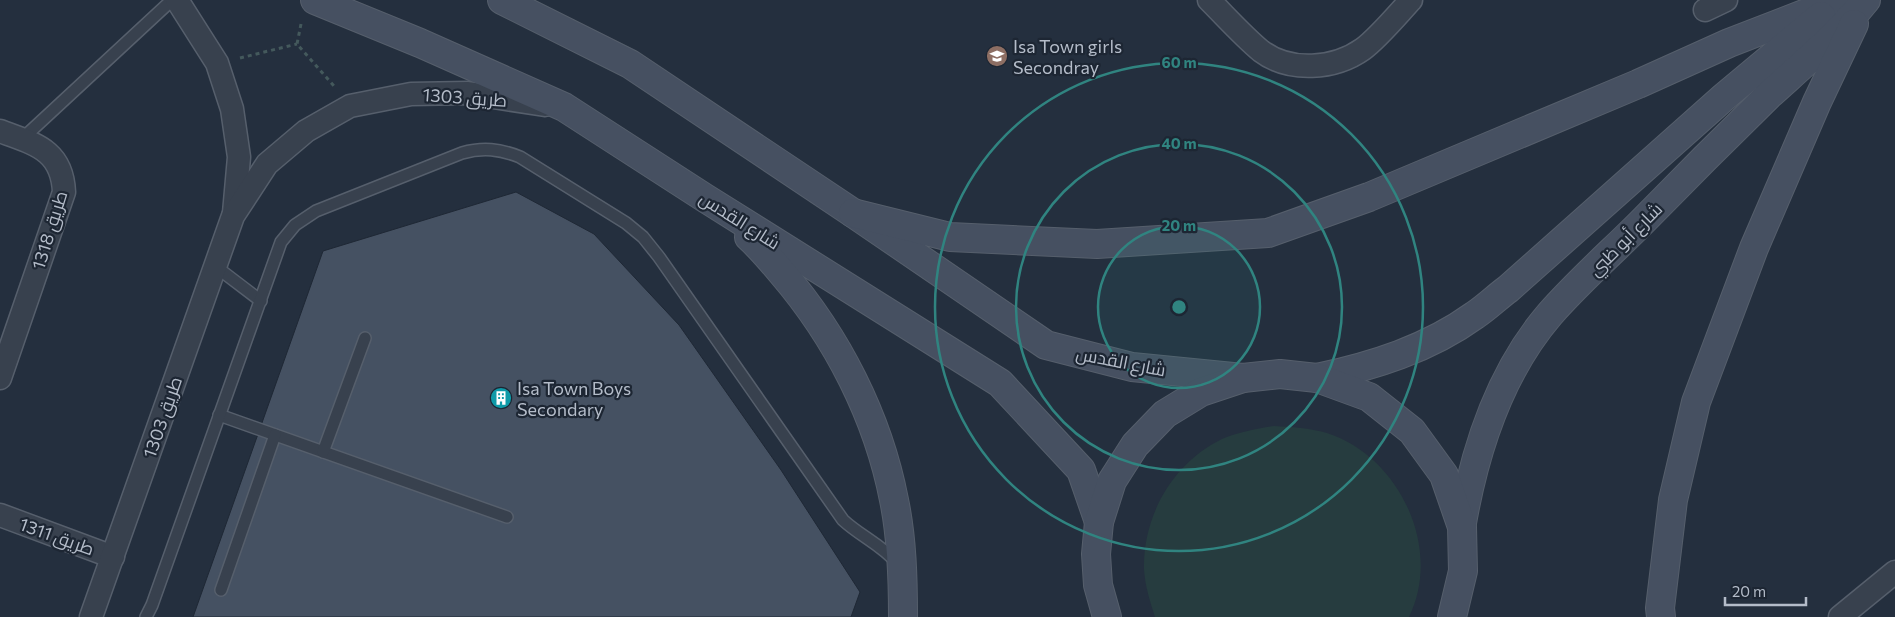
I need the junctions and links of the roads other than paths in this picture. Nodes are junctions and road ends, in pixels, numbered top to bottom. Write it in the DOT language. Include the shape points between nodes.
graph roads {
  1 [pos="172,0"];
  2 [pos="177,0"];
  3 [pos="502,0"];
  4 [pos="540,0"];
  5 [pos="1209,0"];
  6 [pos="1411,0"];
  7 [pos="1726,0"];
  8 [pos="1854,1"];
  9 [pos="308,9"];
  10 [pos="1705,10"];
  11 [pos="630,64"];
  12 [pos="564,107"];
  13 [pos="0,131"];
  14 [pos="22,139"];
  15 [pos="705,198"];
  16 [pos="853,213"];
  17 [pos="233,216"];
  18 [pos="215,266"];
  19 [pos="260,301"];
  20 [pos="365,338"];
  21 [pos="2,366"];
  22 [pos="1242,378"];
  23 [pos="1317,378"];
  24 [pos="220,415"];
  25 [pos="275,435"];
  26 [pos="323,452"];
  27 [pos="0,516"];
  28 [pos="507,517"];
  29 [pos="1099,522"];
  30 [pos="1462,527"];
  31 [pos="113,557"];
  32 [pos="903,571"];
  33 [pos="1895,572"];
  34 [pos="1098,585"];
  35 [pos="222,590"];
  36 [pos="1455,616"];
  37 [pos="91,617"];
  38 [pos="146,617"];
  39 [pos="903,617"];
  40 [pos="1092,617"];
  41 [pos="1107,617"];
  42 [pos="1661,617"];
  43 [pos="1840,617"];
  1 -- 14 [label="lane"];
  2 -- 17 [label="street, طريق 1303" via="217,63 232,109 239,157"];
  3 -- 11 [label="main road, شارع القدس"];
  4 -- 11 [label="main road"];
  5 -- 6 [label="street" via="1263,52 1287,63 1314,66 1340,62 1363,49"];
  7 -- 10 [label="street"];
  8 -- 16 [label="main road" via="1729,43 1369,197 1268,233 1097,244 950,237"];
  8 -- 23 [label="main road" via="1822,16 1724,97 1475,315 1400,356"];
  8 -- 30 [label="main road, شارع أبو ظبي" via="1838,31 1744,119 1550,314 1500,393 1482,436 1469,481"];
  8 -- 42 [label="main road" via="1817,102 1754,248 1696,402 1673,500"];
  9 -- 12 [label="main road, شارع القدس" via="420,42"];
  11 -- 16 [label="main road, شارع القدس"];
  12 -- 15 [label="main road, شارع القدس"];
  12 -- 17 [label="street, طريق 1303" via="468,94 411,94 350,106 306,131 268,164"];
  13 -- 14 [label="street, طريق 1318"];
  14 -- 21 [label="street, طريق 1318" via="51,155 59,166 64,192"];
  15 -- 29 [label="main road, شارع القدس" via="1000,383 1081,470"];
  15 -- 32 [label="main road" via="759,246 806,301 845,362 877,438 894,499"];
  16 -- 22 [label="main road, شارع القدس" via="1046,345 1132,366"];
  17 -- 18 [label="street, طريق 1303"];
  18 -- 19 [label="lane"];
  18 -- 31 [label="street, طريق 1303"];
  19 -- 24 [label="lane"];
  19 -- 32 [label="lane" via="281,242 295,226 316,211 469,151 490,149 520,157 643,237 843,520 883,550"];
  20 -- 26 [label="lane"];
  22 -- 23 [label="main road" via="1280,374"];
  22 -- 29 [label="main road" via="1202,392 1165,414 1135,445 1112,481"];
  23 -- 30 [label="main road" via="1369,397 1412,430 1444,475"];
  24 -- 25 [label="lane"];
  24 -- 38 [label="lane"];
  25 -- 26 [label="lane"];
  25 -- 35 [label="lane"];
  26 -- 28 [label="lane"];
  27 -- 31 [label="street, طريق 1311"];
  29 -- 34 [label="main road"];
  30 -- 36 [label="main road" via="1463,571"];
  31 -- 37 [label="street, طريق 1303"];
  32 -- 39 [label="main road"];
  33 -- 43 [label="street"];
  34 -- 40 [label="main road"];
  34 -- 41 [label="main road"];
}
